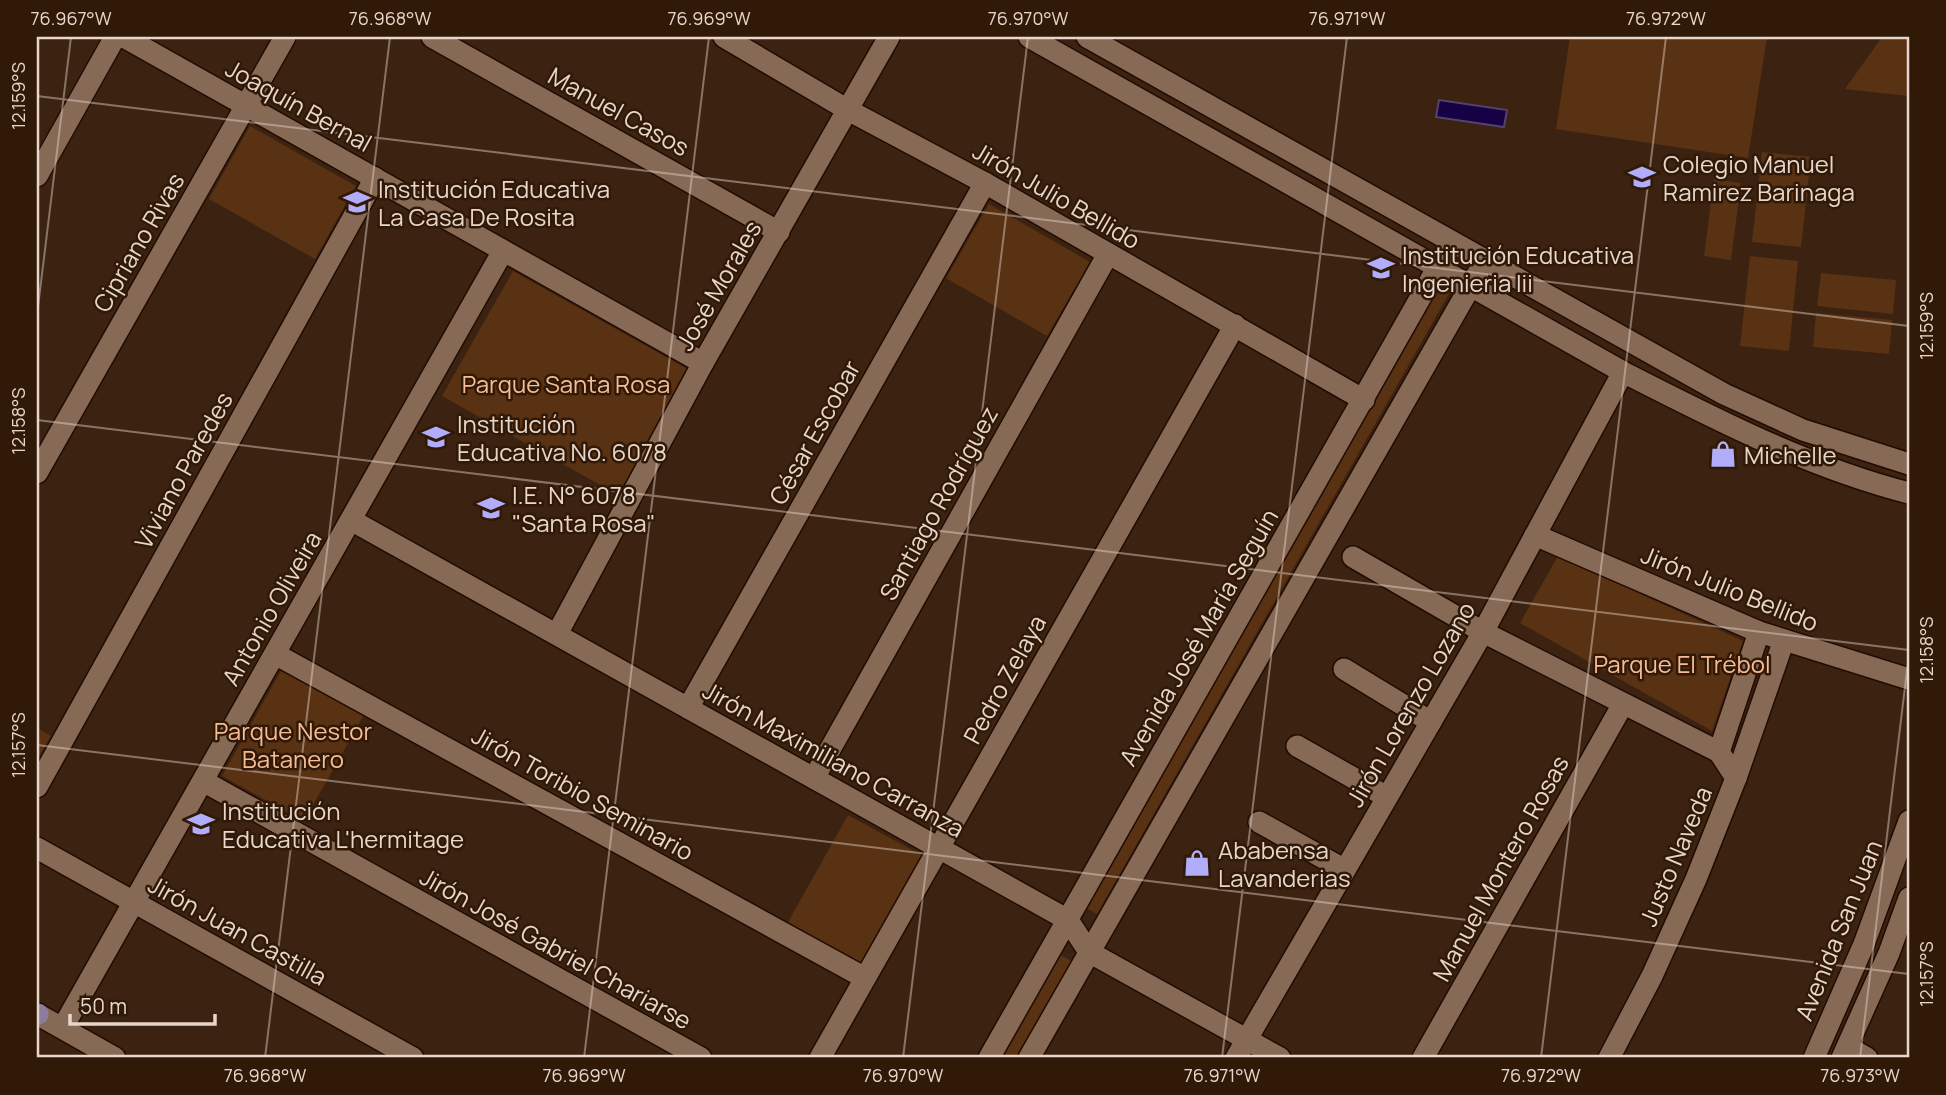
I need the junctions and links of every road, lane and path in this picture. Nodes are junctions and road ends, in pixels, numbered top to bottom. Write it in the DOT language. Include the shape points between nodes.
graph roads {
  1 [pos="115,37"];
  2 [pos="124,37"];
  3 [pos="285,37"];
  4 [pos="432,37"];
  5 [pos="724,37"];
  6 [pos="889,37"];
  7 [pos="1029,37"];
  8 [pos="1087,37"];
  9 [pos="247,106"];
  10 [pos="848,110"];
  11 [pos="37,176"];
  12 [pos="375,178"];
  13 [pos="985,183"];
  14 [pos="779,232"];
  15 [pos="1452,242"];
  16 [pos="503,251"];
  17 [pos="1108,254"];
  18 [pos="1485,260"];
  19 [pos="1438,267"];
  20 [pos="1471,286"];
  21 [pos="1235,325"];
  22 [pos="703,363"];
  23 [pos="1623,372"];
  24 [pos="1364,400"];
  25 [pos="1909,464"];
  26 [pos="37,473"];
  27 [pos="1909,493"];
  28 [pos="351,520"];
  29 [pos="1535,535"];
  30 [pos="1353,557"];
  31 [pos="1483,632"];
  32 [pos="1759,632"];
  33 [pos="557,634"];
  34 [pos="1784,640"];
  35 [pos="275,654"];
  36 [pos="1344,669"];
  37 [pos="1909,679"];
  38 [pos="1623,704"];
  39 [pos="688,708"];
  40 [pos="1431,722"];
  41 [pos="1297,746"];
  42 [pos="1718,752"];
  43 [pos="814,778"];
  44 [pos="1737,778"];
  45 [pos="203,780"];
  46 [pos="37,787"];
  47 [pos="1387,797"];
  48 [pos="1909,821"];
  49 [pos="1259,822"];
  50 [pos="37,848"];
  51 [pos="939,848"];
  52 [pos="1345,870"];
  53 [pos="1909,898"];
  54 [pos="134,902"];
  55 [pos="1068,920"];
  56 [pos="1088,952"];
  57 [pos="865,978"];
  58 [pos="37,1014"];
  59 [pos="63,1027"];
  60 [pos="1241,1049"];
  61 [pos="1845,1053"];
  62 [pos="115,1058"];
  63 [pos="413,1058"];
  64 [pos="701,1058"];
  65 [pos="820,1058"];
  66 [pos="989,1058"];
  67 [pos="1029,1058"];
  68 [pos="1280,1058"];
  69 [pos="1423,1058"];
  70 [pos="1609,1058"];
  71 [pos="1814,1058"];
  72 [pos="1867,1058"];
  1 -- 11 [label="street"];
  2 -- 9 [label="street, Joaquín Bernal"];
  3 -- 9 [label="street, Cipriano Rivas"];
  4 -- 14 [label="street, Manuel Casos"];
  5 -- 10 [label="street, Jirón Julio Bellido"];
  6 -- 10 [label="street, José Morales"];
  7 -- 19 [label="street"];
  8 -- 15 [label="street"];
  9 -- 12 [label="street, Joaquín Bernal"];
  9 -- 26 [label="street, Cipriano Rivas"];
  10 -- 13 [label="street, Jirón Julio Bellido"];
  10 -- 14 [label="street, José Morales"];
  12 -- 16 [label="street, Joaquín Bernal"];
  12 -- 46 [label="street, Viviano Paredes"];
  13 -- 17 [label="street, Jirón Julio Bellido"];
  13 -- 39 [label="street, César Escobar"];
  14 -- 22 [label="street, José Morales"];
  15 -- 18 [label="street"];
  15 -- 19 [label="street, Avenida José María Seguín"];
  16 -- 22 [label="street, Joaquín Bernal"];
  16 -- 28 [label="street, Antonio Oliveira"];
  17 -- 21 [label="street, Jirón Julio Bellido"];
  17 -- 43 [label="street, Santiago Rodríguez"];
  18 -- 20 [label="street"];
  18 -- 25 [label="street" via="1724,394 1803,430"];
  19 -- 20 [label="street"];
  19 -- 24 [label="street, Avenida José María Seguín"];
  20 -- 23 [label="street"];
  20 -- 56 [label="street"];
  21 -- 24 [label="street, Jirón Julio Bellido"];
  21 -- 51 [label="street, Pedro Zelaya"];
  22 -- 33 [label="street, José Morales"];
  23 -- 27 [label="street" via="1793,454"];
  23 -- 29 [label="street, Jirón Lorenzo Lozano"];
  24 -- 55 [label="street, Avenida José María Seguín"];
  28 -- 33 [label="street, Jirón Maximiliano Carranza"];
  28 -- 35 [label="street, Antonio Oliveira"];
  29 -- 31 [label="street, Jirón Lorenzo Lozano"];
  29 -- 32 [label="street, Jirón Julio Bellido"];
  30 -- 31 [label="street"];
  31 -- 38 [label="street"];
  31 -- 40 [label="street, Jirón Lorenzo Lozano"];
  32 -- 34 [label="street, Jirón Julio Bellido"];
  32 -- 42 [label="street"];
  33 -- 39 [label="street, Jirón Maximiliano Carranza"];
  34 -- 37 [label="street, Jirón Julio Bellido"];
  34 -- 44 [label="street"];
  35 -- 45 [label="street, Antonio Oliveira"];
  35 -- 57 [label="street, Jirón Toribio Seminario"];
  36 -- 40 [label="street"];
  38 -- 42 [label="street"];
  38 -- 69 [label="street, Manuel Montero Rosas"];
  39 -- 43 [label="street, Jirón Maximiliano Carranza"];
  40 -- 47 [label="street, Jirón Lorenzo Lozano"];
  41 -- 47 [label="street"];
  42 -- 44 [label="street, Justo Naveda"];
  43 -- 51 [label="street, Jirón Maximiliano Carranza"];
  44 -- 70 [label="street, Justo Naveda" via="1653,976"];
  45 -- 54 [label="street, Antonio Oliveira"];
  45 -- 64 [label="street, Jirón José Gabriel Chariarse"];
  47 -- 52 [label="street, Jirón Lorenzo Lozano"];
  48 -- 71 [label="street, Avenida San Juan" via="1864,944"];
  49 -- 52 [label="street"];
  50 -- 54 [label="street, Jirón Juan Castilla"];
  51 -- 55 [label="street, Jirón Maximiliano Carranza"];
  51 -- 57 [label="street, Pedro Zelaya"];
  52 -- 60 [label="street, Jirón Lorenzo Lozano"];
  53 -- 61 [label="street"];
  54 -- 59 [label="street, Antonio Oliveira"];
  54 -- 63 [label="street, Jirón Juan Castilla"];
  55 -- 56 [label="street, Jirón Maximiliano Carranza"];
  55 -- 66 [label="street, Avenida José María Seguín"];
  56 -- 60 [label="street, Jirón Maximiliano Carranza"];
  56 -- 67 [label="street"];
  57 -- 65 [label="street, Pedro Zelaya"];
  58 -- 59 [label="street"];
  59 -- 62 [label="street"];
  60 -- 68 [label="street, Jirón Maximiliano Carranza"];
  61 -- 72 [label="street"];
}
